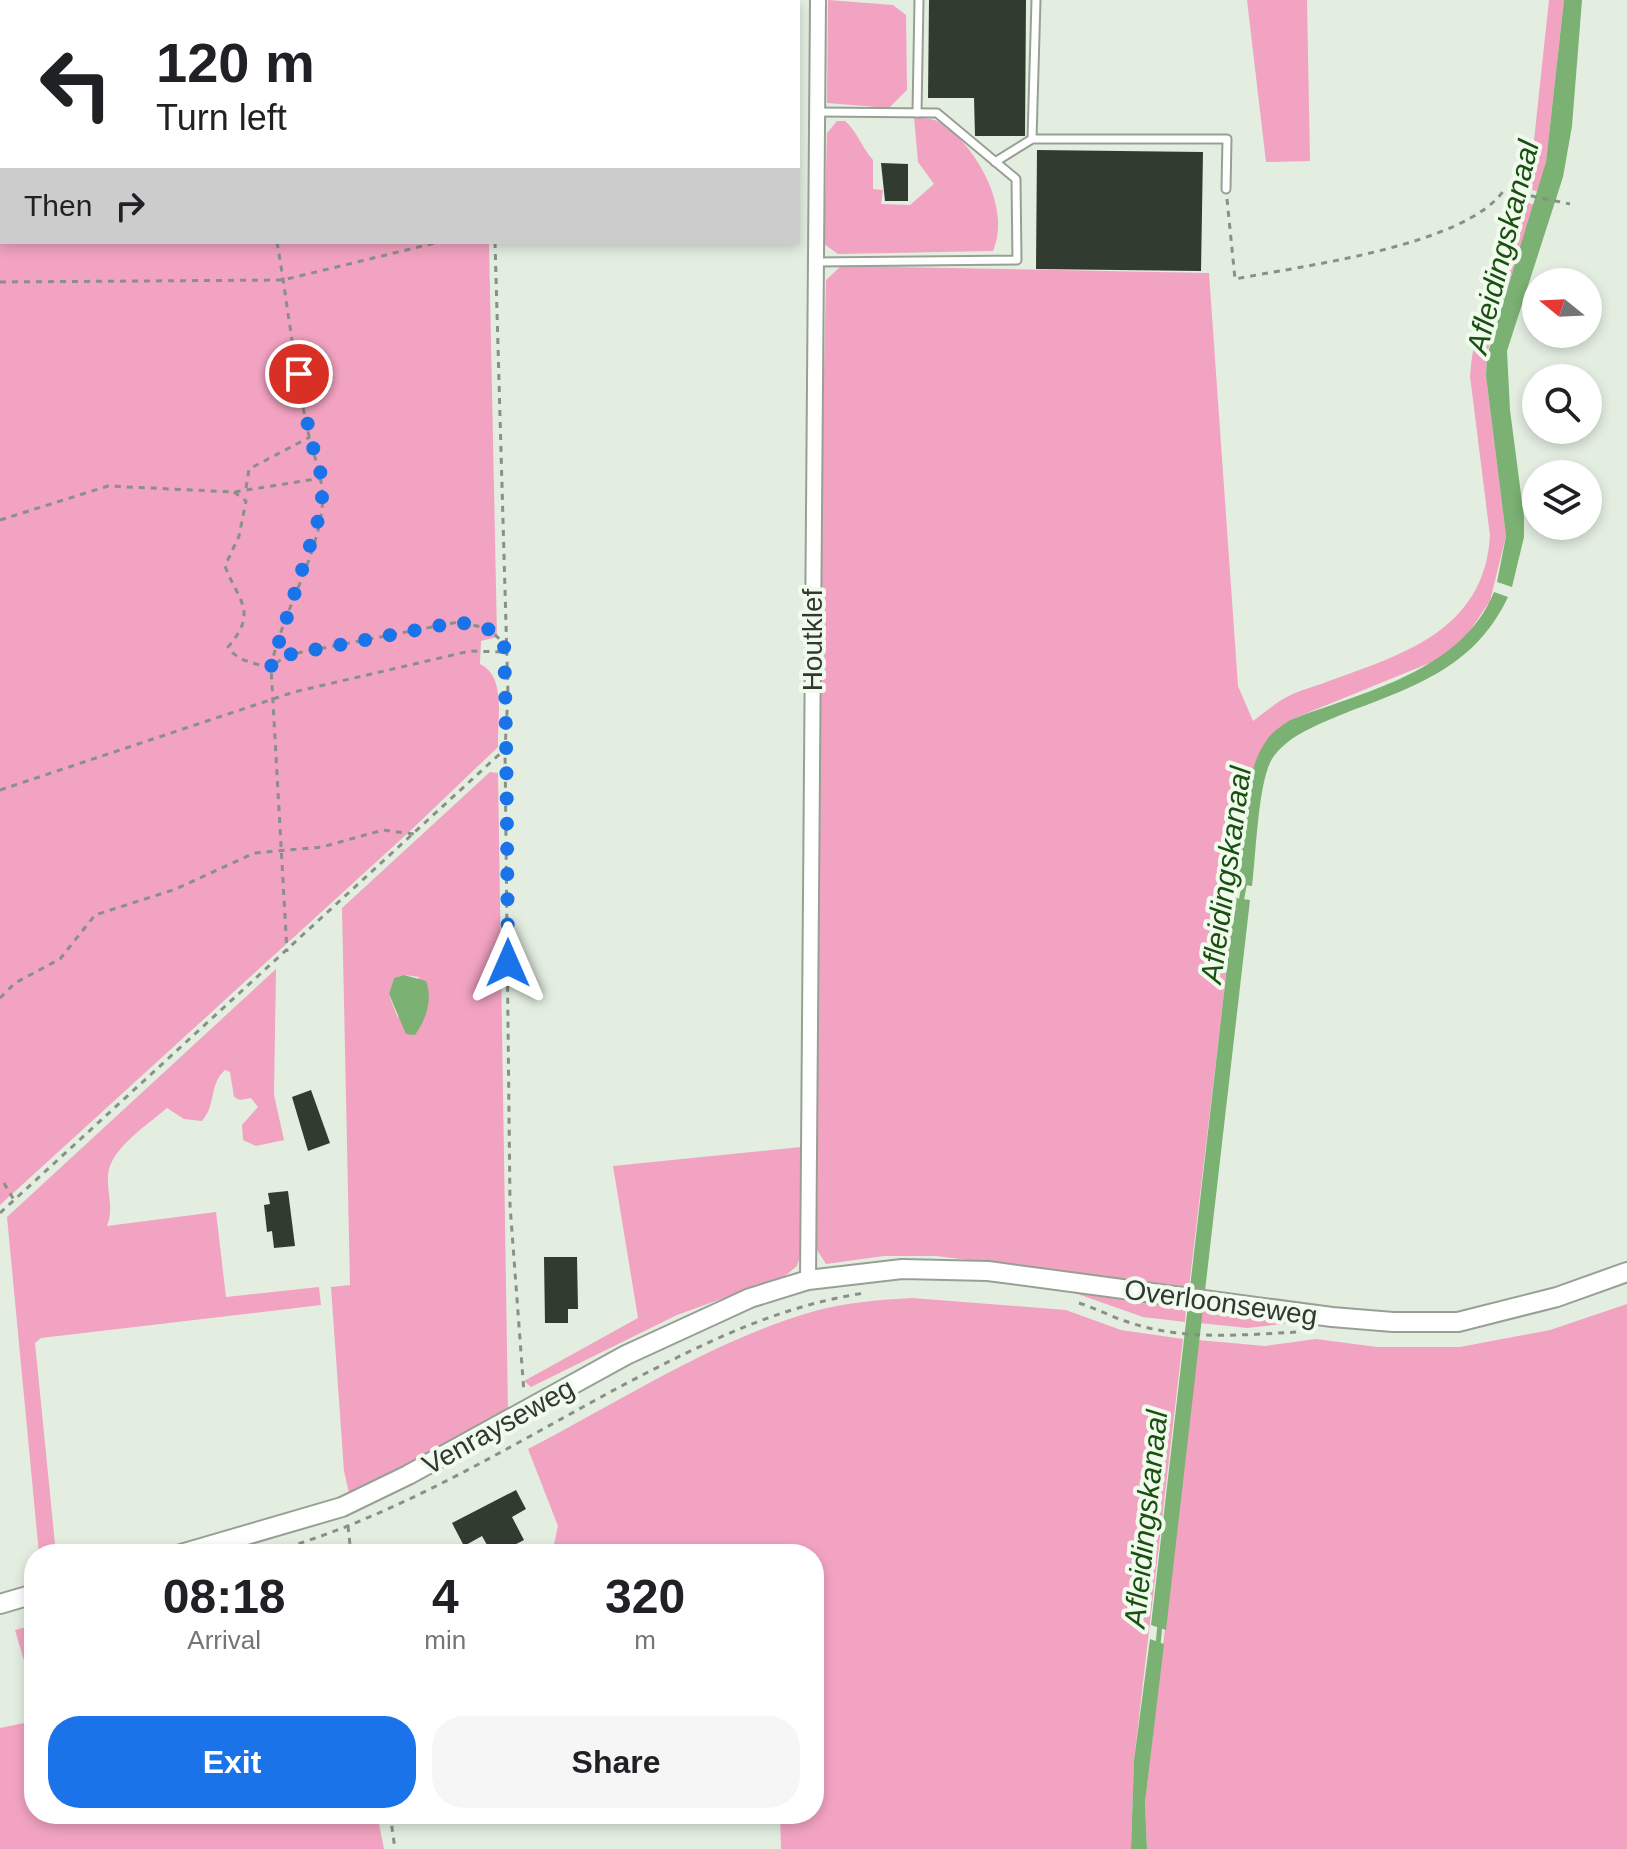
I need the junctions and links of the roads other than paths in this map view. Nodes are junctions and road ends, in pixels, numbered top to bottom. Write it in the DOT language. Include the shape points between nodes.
graph roads {
  1 [pos="818,0"];
  2 [pos="919,0"];
  3 [pos="1036,0"];
  4 [pos="816,112"];
  5 [pos="917,113"];
  6 [pos="1032,139"];
  7 [pos="995,162"];
  8 [pos="1226,189"];
  9 [pos="815,262"];
  10 [pos="1627,1272"];
  11 [pos="808,1280"];
  12 [pos="215,1544"];
  13 [pos="24,1597"];
  14 [pos="0,1604"];
  1 -- 4 [label="street, Houtklef"];
  2 -- 5 [label="lane"];
  3 -- 6 [label="lane"];
  4 -- 5 [label="lane"];
  4 -- 9 [label="street, Houtklef"];
  5 -- 7 [label="lane" via="937,113"];
  6 -- 7 [label="lane"];
  6 -- 8 [label="lane" via="1227,139"];
  7 -- 9 [label="lane" via="1016,179 1017,260"];
  9 -- 11 [label="street, Houtklef"];
  10 -- 11 [label="street, Overloonseweg" via="1557,1297 1458,1322 1332,1317 973,1271 902,1269"];
  11 -- 12 [label="street, Venrayseweg" via="750,1298 626,1355 342,1507"];
  13 -- 14 [label="street"];
}
